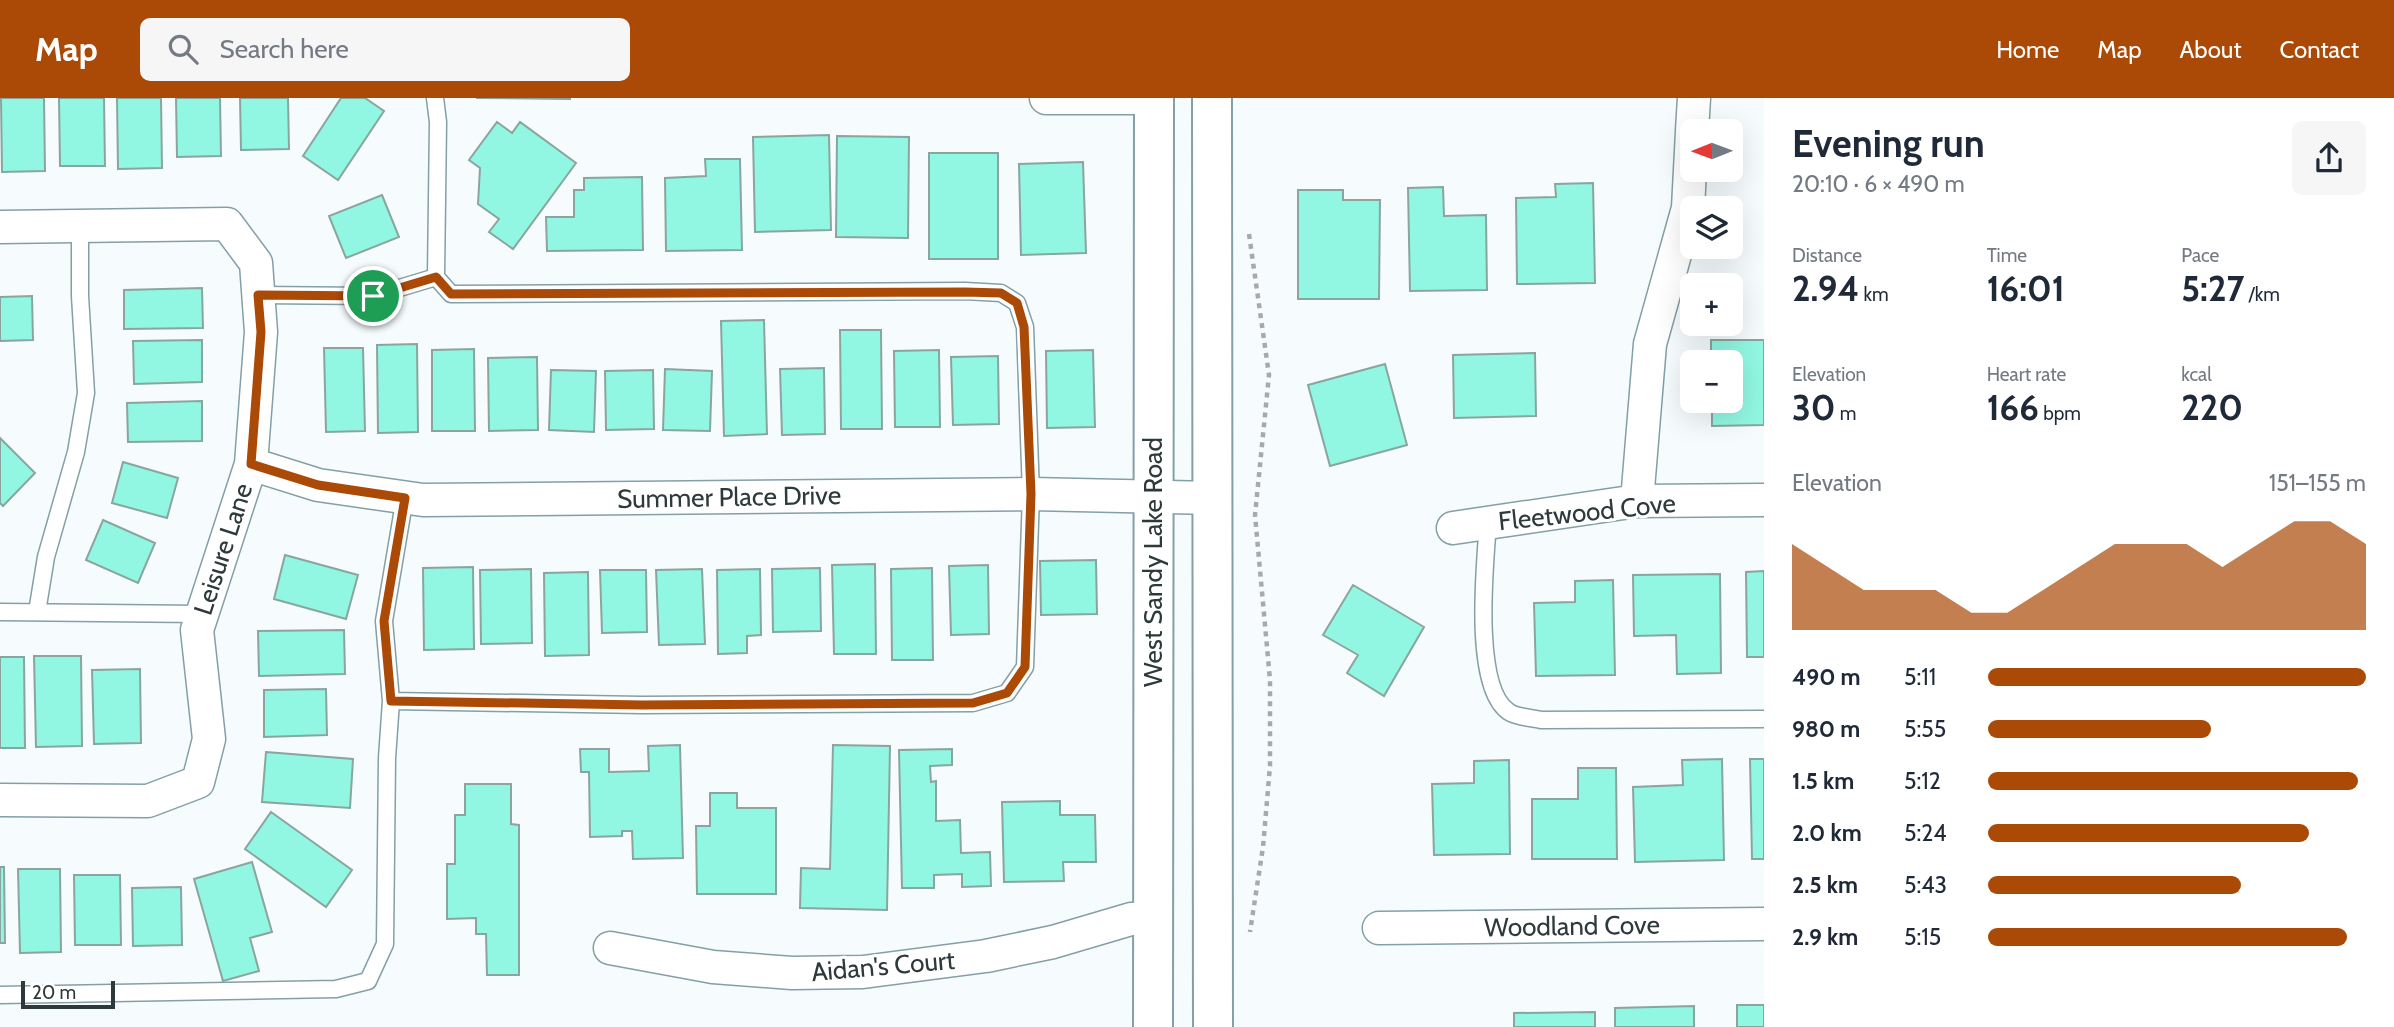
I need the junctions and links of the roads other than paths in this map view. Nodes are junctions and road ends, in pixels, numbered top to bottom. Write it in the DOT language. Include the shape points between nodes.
graph roads {
  1 [pos="435,98"];
  2 [pos="1046,98"];
  3 [pos="1144,98"];
  4 [pos="1154,98"];
  5 [pos="1212,98"];
  6 [pos="1694,98"];
  7 [pos="1693,119"];
  8 [pos="1689,182"];
  9 [pos="80,225"];
  10 [pos="0,227"];
  11 [pos="436,277"];
  12 [pos="258,295"];
  13 [pos="251,464"];
  14 [pos="1031,494"];
  15 [pos="1154,497"];
  16 [pos="405,498"];
  17 [pos="1213,498"];
  18 [pos="1764,500"];
  19 [pos="1637,501"];
  20 [pos="1488,523"];
  21 [pos="1453,528"];
  22 [pos="0,612"];
  23 [pos="37,612"];
  24 [pos="201,614"];
  25 [pos="391,701"];
  26 [pos="1764,719"];
  27 [pos="0,800"];
  28 [pos="1153,918"];
  29 [pos="1764,923"];
  30 [pos="1379,928"];
  31 [pos="610,948"];
  32 [pos="0,995"];
  33 [pos="1153,1027"];
  34 [pos="1213,1027"];
  1 -- 11 [label="lane"];
  2 -- 3 [label="street"];
  4 -- 15 [label="main road, West Sandy Lake Road"];
  5 -- 17 [label="main road"];
  6 -- 7 [label="street"];
  8 -- 19 [label="street" via="1688,208 1650,344"];
  9 -- 10 [label="street, Leisure Lane"];
  9 -- 12 [label="street, Leisure Lane" via="227,224 256,263"];
  9 -- 23 [label="lane" via="86,393"];
  11 -- 12 [label="lane" via="373,296"];
  11 -- 14 [label="lane" via="451,294 1001,293 1017,303 1024,327"];
  12 -- 13 [label="street, Leisure Lane" via="261,332"];
  13 -- 16 [label="street, Summer Place Drive" via="318,485"];
  13 -- 24 [label="street, Leisure Lane"];
  14 -- 15 [label="street, Summer Place Drive"];
  14 -- 16 [label="street, Summer Place Drive"];
  14 -- 25 [label="lane" via="1025,667 1007,693 973,703"];
  15 -- 17 [label="street, Summer Place Drive"];
  15 -- 28 [label="main road, West Sandy Lake Road"];
  16 -- 25 [label="lane" via="384,621"];
  17 -- 34 [label="main road"];
  18 -- 19 [label="street, Fleetwood Cove"];
  19 -- 20 [label="street, Fleetwood Cove"];
  20 -- 21 [label="street, Fleetwood Cove"];
  20 -- 26 [label="lane" via="1483,631 1490,688 1509,713 1541,720"];
  22 -- 23 [label="lane"];
  23 -- 24 [label="lane"];
  24 -- 27 [label="street, Leisure Lane" via="197,630 209,739 198,782 148,801"];
  25 -- 32 [label="lane" via="385,944 369,981 336,989"];
  28 -- 31 [label="street, Aidan's Court" via="1131,919 1053,943 986,956 863,972 713,967"];
  28 -- 33 [label="main road, West Sandy Lake Road"];
  29 -- 30 [label="street, Woodland Cove"];
}
